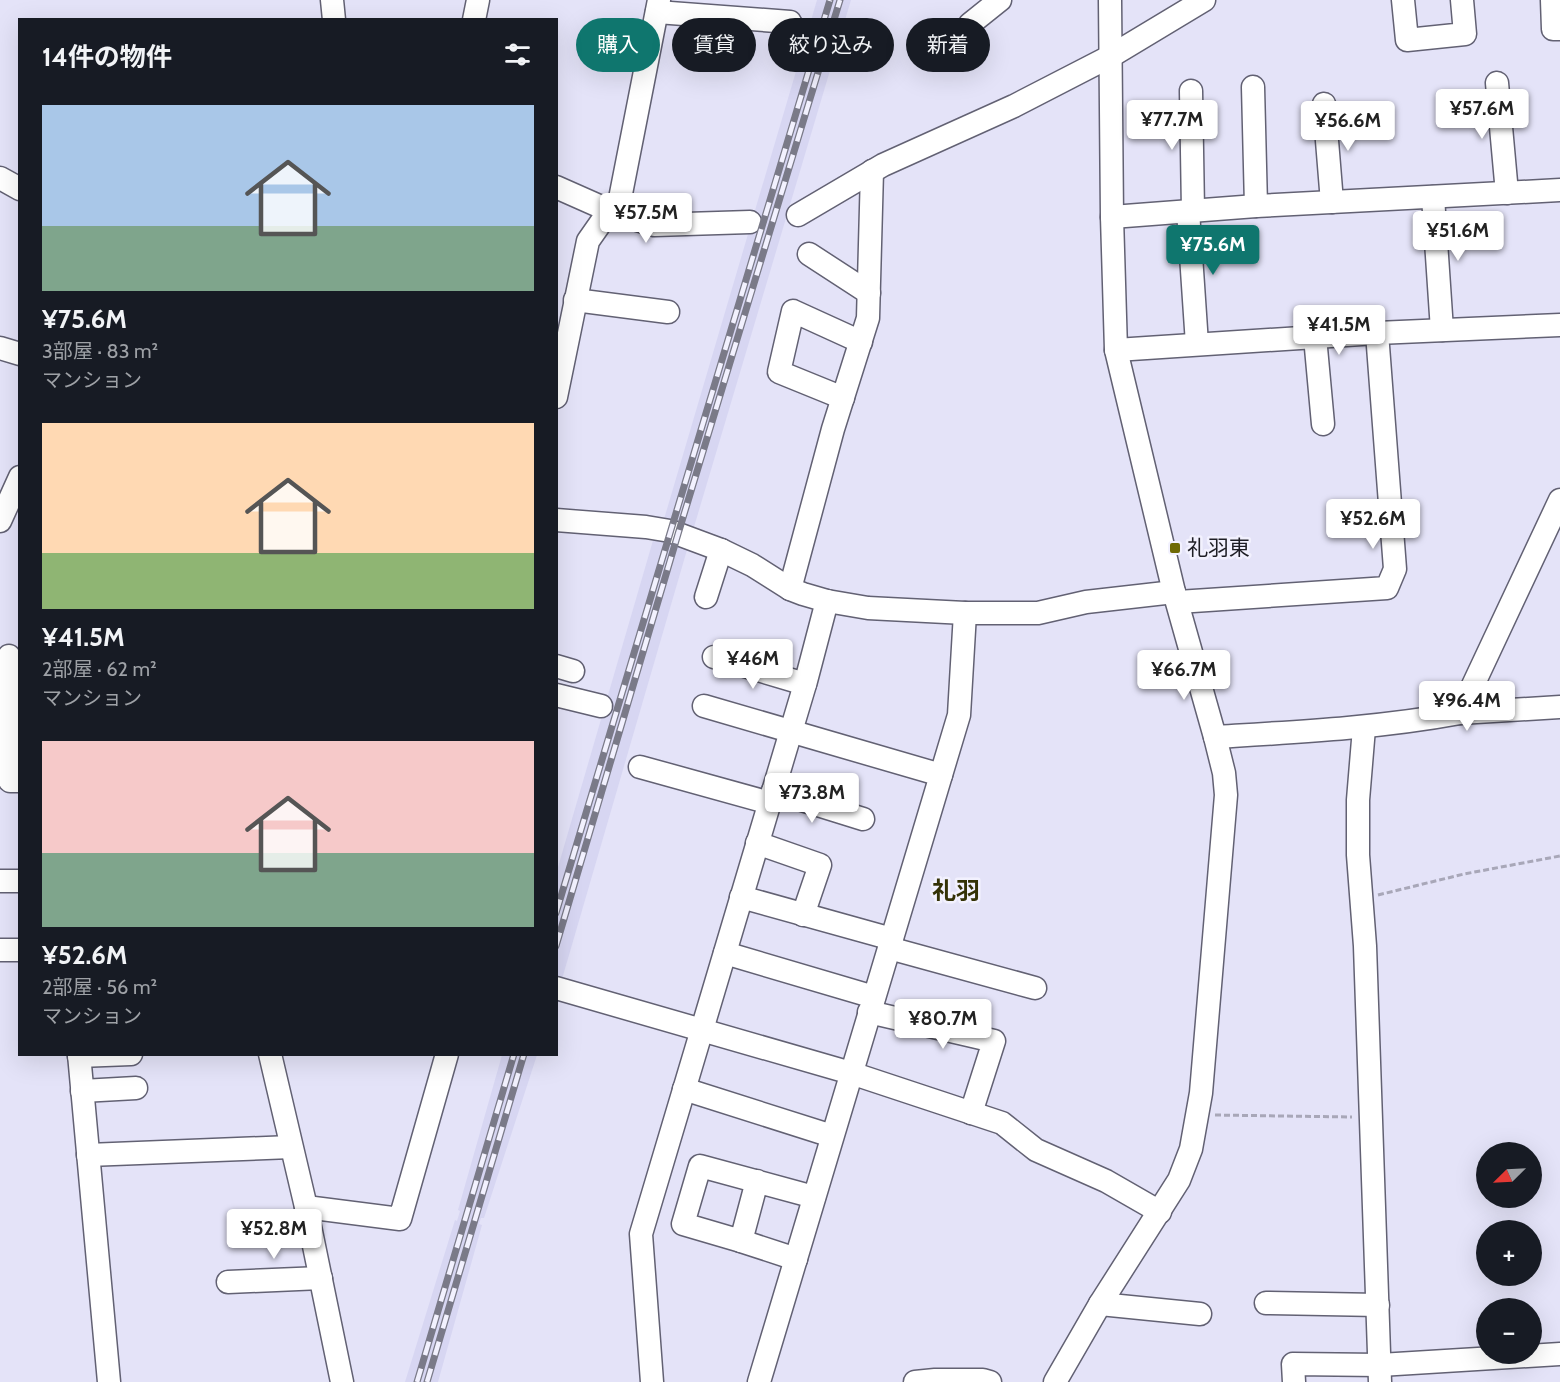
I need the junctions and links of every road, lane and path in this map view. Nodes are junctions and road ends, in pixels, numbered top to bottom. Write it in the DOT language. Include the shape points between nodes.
graph roads {
  1 [pos="332,0"];
  2 [pos="478,0"];
  3 [pos="1000,0"];
  4 [pos="1110,0"];
  5 [pos="1203,0"];
  6 [pos="1403,0"];
  7 [pos="1462,0"];
  8 [pos="1552,0"];
  9 [pos="658,6"];
  10 [pos="334,18"];
  11 [pos="474,18"];
  12 [pos="978,18"];
  13 [pos="768,19"];
  14 [pos="1560,28"];
  15 [pos="1111,56"];
  16 [pos="1497,83"];
  17 [pos="1253,87"];
  18 [pos="1191,91"];
  19 [pos="1324,104"];
  20 [pos="872,171"];
  21 [pos="0,178"];
  22 [pos="18,188"];
  23 [pos="558,188"];
  24 [pos="1560,190"];
  25 [pos="1506,193"];
  26 [pos="1433,197"];
  27 [pos="1332,202"];
  28 [pos="1256,206"];
  29 [pos="1191,211"];
  30 [pos="613,212"];
  31 [pos="798,215"];
  32 [pos="1112,217"];
  33 [pos="750,222"];
  34 [pos="809,254"];
  35 [pos="869,293"];
  36 [pos="568,308"];
  37 [pos="668,312"];
  38 [pos="1560,325"];
  39 [pos="1442,330"];
  40 [pos="1377,333"];
  41 [pos="1315,337"];
  42 [pos="861,342"];
  43 [pos="1197,344"];
  44 [pos="1116,350"];
  45 [pos="558,382"];
  46 [pos="843,398"];
  47 [pos="1323,424"];
  48 [pos="18,481"];
  49 [pos="1560,500"];
  50 [pos="558,520"];
  51 [pos="0,521"];
  52 [pos="713,547"];
  53 [pos="790,589"];
  54 [pos="706,597"];
  55 [pos="1176,597"];
  56 [pos="827,601"];
  57 [pos="965,613"];
  58 [pos="9,656"];
  59 [pos="714,657"];
  60 [pos="805,684"];
  61 [pos="558,695"];
  62 [pos="601,706"];
  63 [pos="704,706"];
  64 [pos="1560,707"];
  65 [pos="1460,713"];
  66 [pos="1364,728"];
  67 [pos="791,732"];
  68 [pos="1215,737"];
  69 [pos="640,767"];
  70 [pos="941,775"];
  71 [pos="18,781"];
  72 [pos="772,797"];
  73 [pos="863,819"];
  74 [pos="757,843"];
  75 [pos="1560,856"];
  76 [pos="0,880"];
  77 [pos="18,881"];
  78 [pos="741,897"];
  79 [pos="1362,899"];
  80 [pos="804,915"];
  81 [pos="890,944"];
  82 [pos="0,950"];
  83 [pos="18,950"];
  84 [pos="725,953"];
  85 [pos="558,988"];
  86 [pos="1035,988"];
  87 [pos="872,1005"];
  88 [pos="702,1030"];
  89 [pos="79,1056"];
  90 [pos="270,1056"];
  91 [pos="446,1056"];
  92 [pos="851,1073"];
  93 [pos="136,1088"];
  94 [pos="684,1089"];
  95 [pos="82,1091"];
  96 [pos="971,1113"];
  97 [pos="1198,1115"];
  98 [pos="1371,1118"];
  99 [pos="832,1136"];
  100 [pos="291,1147"];
  101 [pos="88,1155"];
  102 [pos="757,1181"];
  103 [pos="814,1197"];
  104 [pos="306,1207"];
  105 [pos="1160,1212"];
  106 [pos="741,1241"];
  107 [pos="796,1259"];
  108 [pos="321,1278"];
  109 [pos="228,1282"];
  110 [pos="1266,1303"];
  111 [pos="1100,1304"];
  112 [pos="1378,1305"];
  113 [pos="1200,1314"];
  114 [pos="1560,1354"];
  115 [pos="1380,1374"];
  116 [pos="110,1382"];
  117 [pos="342,1382"];
  118 [pos="652,1382"];
  119 [pos="759,1382"];
  120 [pos="915,1382"];
  121 [pos="990,1382"];
  122 [pos="1055,1382"];
  123 [pos="1294,1382"];
  1 -- 10 [label="street"];
  2 -- 11 [label="street"];
  3 -- 12 [label="street"];
  4 -- 15 [label="street"];
  5 -- 15 [label="street"];
  6 -- 7 [label="street" via="1407,40 1465,34"];
  8 -- 14 [label="street" via="1553,29"];
  9 -- 13 [label="street"];
  9 -- 30 [label="street"];
  15 -- 20 [label="street"];
  15 -- 32 [label="street"];
  16 -- 25 [label="street"];
  17 -- 28 [label="street"];
  18 -- 29 [label="street"];
  19 -- 27 [label="street"];
  20 -- 31 [label="street"];
  20 -- 35 [label="street"];
  21 -- 22 [label="street"];
  23 -- 30 [label="street"];
  24 -- 25 [label="street"];
  25 -- 26 [label="street"];
  26 -- 27 [label="street"];
  26 -- 39 [label="street"];
  27 -- 28 [label="street"];
  28 -- 29 [label="street"];
  29 -- 32 [label="street"];
  29 -- 43 [label="street"];
  30 -- 33 [label="street" via="654,225"];
  30 -- 36 [label="street" via="588,242"];
  32 -- 44 [label="street"];
  34 -- 35 [label="street"];
  35 -- 42 [label="street" via="868,318"];
  36 -- 37 [label="street"];
  36 -- 45 [label="street"];
  38 -- 39 [label="street"];
  39 -- 40 [label="street"];
  40 -- 41 [label="street"];
  40 -- 55 [label="street" via="1395,569 1387,588"];
  41 -- 43 [label="street"];
  41 -- 47 [label="street"];
  42 -- 46 [label="street"];
  42 -- 46 [label="street" via="793,311 779,372"];
  43 -- 44 [label="street"];
  44 -- 55 [label="street"];
  46 -- 53 [label="street"];
  48 -- 51 [label="street"];
  49 -- 65 [label="street"];
  50 -- 52 [label="street" via="646,527"];
  52 -- 53 [label="street"];
  52 -- 54 [label="street"];
  53 -- 56 [label="street"];
  55 -- 57 [label="street" via="1086,602 1038,613"];
  55 -- 68 [label="street"];
  56 -- 57 [label="street" via="868,608"];
  56 -- 60 [label="street"];
  57 -- 70 [label="street" via="959,715"];
  58 -- 71 [label="street" via="10,781"];
  59 -- 60 [label="street"];
  60 -- 67 [label="street"];
  61 -- 62 [label="street"];
  63 -- 67 [label="street"];
  64 -- 65 [label="street"];
  65 -- 66 [label="street"];
  66 -- 68 [label="street"];
  66 -- 79 [label="street" via="1358,800"];
  67 -- 70 [label="street"];
  67 -- 72 [label="street"];
  68 -- 97 [label="street" via="1226,795"];
  69 -- 72 [label="street"];
  70 -- 81 [label="street"];
  72 -- 73 [label="street"];
  72 -- 74 [label="street"];
  74 -- 78 [label="street"];
  74 -- 80 [label="street" via="820,865"];
  75 -- 79 [label="path"];
  76 -- 77 [label="street"];
  78 -- 80 [label="street"];
  78 -- 84 [label="street"];
  79 -- 98 [label="street"];
  80 -- 81 [label="street"];
  81 -- 86 [label="street"];
  81 -- 87 [label="street"];
  82 -- 83 [label="street"];
  84 -- 87 [label="street"];
  84 -- 88 [label="street"];
  85 -- 88 [label="street"];
  87 -- 92 [label="street"];
  87 -- 96 [label="street" via="994,1041"];
  88 -- 92 [label="street"];
  88 -- 94 [label="street"];
  89 -- 95 [label="street"];
  90 -- 100 [label="street"];
  91 -- 104 [label="street" via="400,1219"];
  92 -- 96 [label="street"];
  92 -- 99 [label="street"];
  93 -- 95 [label="street"];
  94 -- 99 [label="street"];
  94 -- 118 [label="street" via="641,1234"];
  95 -- 101 [label="street"];
  96 -- 105 [label="street" via="1002,1123 1036,1150 1106,1181"];
  97 -- 98 [label="path"];
  97 -- 105 [label="street" via="1179,1180"];
  98 -- 112 [label="street"];
  99 -- 103 [label="street"];
  100 -- 101 [label="street"];
  100 -- 104 [label="street"];
  101 -- 116 [label="street"];
  102 -- 103 [label="street"];
  102 -- 106 [label="street"];
  102 -- 106 [label="street" via="700,1166 683,1224"];
  103 -- 107 [label="street"];
  104 -- 108 [label="street"];
  105 -- 111 [label="street"];
  106 -- 107 [label="street"];
  107 -- 119 [label="street"];
  108 -- 109 [label="street"];
  108 -- 117 [label="street"];
  110 -- 112 [label="street"];
  111 -- 113 [label="street"];
  111 -- 122 [label="street"];
  112 -- 115 [label="street"];
  114 -- 115 [label="street"];
  115 -- 123 [label="street" via="1293,1364"];
  120 -- 121 [label="street"];
}
